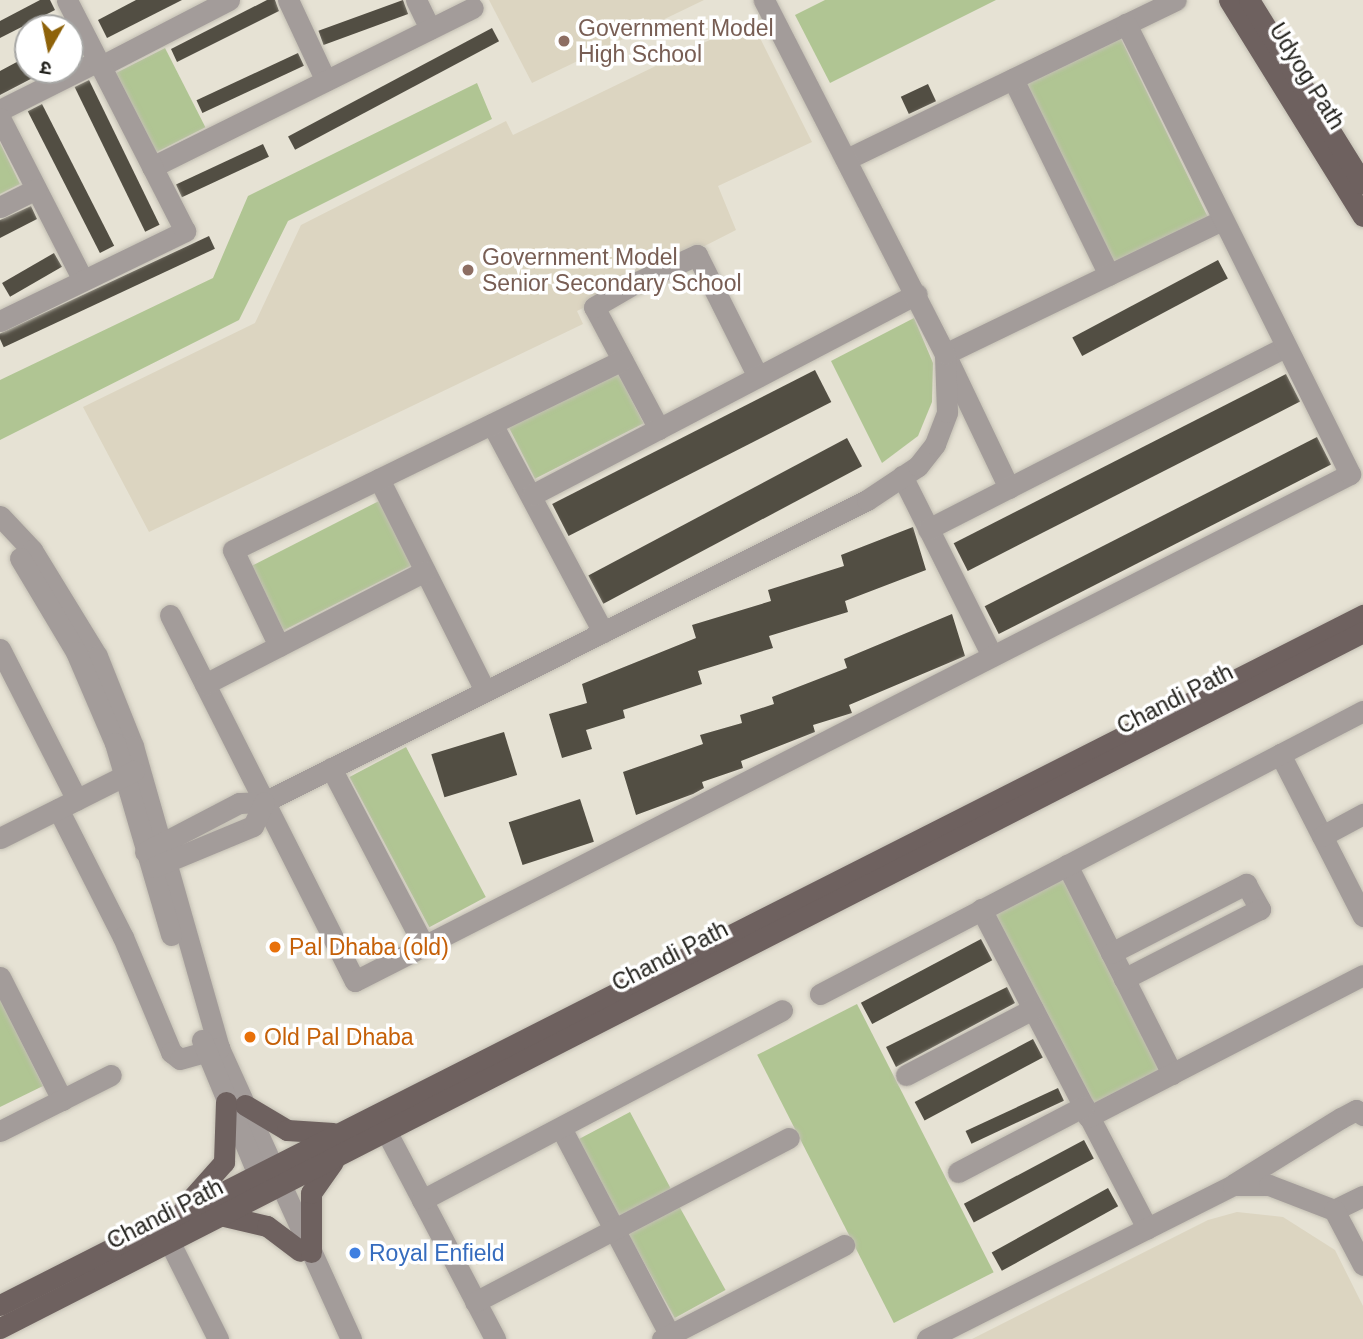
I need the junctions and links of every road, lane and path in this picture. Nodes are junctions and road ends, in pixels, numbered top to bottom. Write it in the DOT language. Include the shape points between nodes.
graph roads {
  1 [pos="67,0"];
  2 [pos="229,0"];
  3 [pos="288,0"];
  4 [pos="416,0"];
  5 [pos="1176,0"];
  6 [pos="1229,0"];
  7 [pos="1249,0"];
  8 [pos="771,2"];
  9 [pos="473,8"];
  10 [pos="1126,24"];
  11 [pos="430,29"];
  12 [pos="99,63"];
  13 [pos="1013,79"];
  14 [pos="326,81"];
  15 [pos="0,110"];
  16 [pos="0,118"];
  17 [pos="848,159"];
  18 [pos="152,167"];
  19 [pos="1363,184"];
  20 [pos="36,189"];
  21 [pos="0,207"];
  22 [pos="1363,216"];
  23 [pos="1222,220"];
  24 [pos="1109,275"];
  25 [pos="83,280"];
  26 [pos="917,294"];
  27 [pos="0,321"];
  28 [pos="1285,347"];
  29 [pos="945,354"];
  30 [pos="622,360"];
  31 [pos="758,377"];
  32 [pos="492,424"];
  33 [pos="659,429"];
  34 [pos="902,476"];
  35 [pos="379,479"];
  36 [pos="1009,488"];
  37 [pos="532,495"];
  38 [pos="0,516"];
  39 [pos="928,529"];
  40 [pos="0,536"];
  41 [pos="425,571"];
  42 [pos="170,615"];
  43 [pos="1363,615"];
  44 [pos="603,632"];
  45 [pos="1363,632"];
  46 [pos="279,646"];
  47 [pos="0,649"];
  48 [pos="992,656"];
  49 [pos="205,684"];
  50 [pos="485,691"];
  51 [pos="1363,711"];
  52 [pos="1280,754"];
  53 [pos="331,768"];
  54 [pos="131,773"];
  55 [pos="77,800"];
  56 [pos="264,802"];
  57 [pos="58,810"];
  58 [pos="1363,814"];
  59 [pos="1322,836"];
  60 [pos="0,838"];
  61 [pos="154,857"];
  62 [pos="1067,865"];
  63 [pos="981,909"];
  64 [pos="1363,916"];
  65 [pos="424,946"];
  66 [pos="1111,953"];
  67 [pos="1363,975"];
  68 [pos="0,977"];
  69 [pos="1124,979"];
  70 [pos="820,994"];
  71 [pos="1033,1009"];
  72 [pos="782,1010"];
  73 [pos="212,1050"];
  74 [pos="1172,1074"];
  75 [pos="111,1075"];
  76 [pos="906,1075"];
  77 [pos="62,1100"];
  78 [pos="235,1103"];
  79 [pos="1086,1112"];
  80 [pos="1363,1115"];
  81 [pos="561,1128"];
  82 [pos="386,1130"];
  83 [pos="0,1131"];
  84 [pos="789,1138"];
  85 [pos="341,1143"];
  86 [pos="958,1172"];
  87 [pos="268,1180"];
  88 [pos="1233,1185"];
  89 [pos="1363,1196"];
  90 [pos="422,1200"];
  91 [pos="1334,1210"];
  92 [pos="176,1215"];
  93 [pos="220,1215"];
  94 [pos="1147,1228"];
  95 [pos="613,1229"];
  96 [pos="169,1241"];
  97 [pos="844,1245"];
  98 [pos="305,1252"];
  99 [pos="1363,1265"];
  100 [pos="475,1302"];
  101 [pos="0,1305"];
  102 [pos="0,1328"];
  103 [pos="350,1338"];
  104 [pos="668,1338"];
  105 [pos="218,1339"];
  106 [pos="495,1339"];
  107 [pos="927,1339"];
  1 -- 12 [label="street"];
  2 -- 12 [label="street"];
  3 -- 14 [label="street"];
  4 -- 11 [label="street"];
  5 -- 10 [label="street"];
  6 -- 22 [label="main road, Udyog Path"];
  7 -- 19 [label="main road, Udyog Path"];
  8 -- 17 [label="street"];
  9 -- 11 [label="street"];
  10 -- 13 [label="street"];
  10 -- 23 [label="street"];
  11 -- 14 [label="street"];
  12 -- 15 [label="street"];
  12 -- 18 [label="street"];
  13 -- 17 [label="street"];
  13 -- 24 [label="street"];
  14 -- 18 [label="street"];
  16 -- 20 [label="street"];
  17 -- 26 [label="street"];
  18 -- 25 [label="street" via="185,231"];
  20 -- 21 [label="street"];
  20 -- 25 [label="street"];
  23 -- 24 [label="street"];
  23 -- 28 [label="street"];
  24 -- 29 [label="street"];
  25 -- 27 [label="street"];
  26 -- 29 [label="street"];
  26 -- 31 [label="street"];
  28 -- 36 [label="street"];
  28 -- 48 [label="street" via="1350,474"];
  29 -- 34 [label="street" via="949,384 942,429 918,466"];
  29 -- 36 [label="street"];
  30 -- 31 [label="street" via="594,307 697,255"];
  30 -- 32 [label="street"];
  30 -- 33 [label="street"];
  31 -- 33 [label="street"];
  32 -- 35 [label="street"];
  32 -- 37 [label="street"];
  33 -- 37 [label="street"];
  34 -- 39 [label="street"];
  34 -- 44 [label="street" via="867,500"];
  35 -- 41 [label="street"];
  35 -- 46 [label="street" via="233,550"];
  36 -- 39 [label="street"];
  37 -- 44 [label="street"];
  38 -- 54 [label="street" via="32,550 97,656"];
  39 -- 48 [label="street"];
  40 -- 54 [label="street" via="76,652"];
  41 -- 46 [label="street"];
  41 -- 50 [label="street"];
  42 -- 49 [label="street"];
  43 -- 85 [label="main road, Chandi Path"];
  44 -- 50 [label="street"];
  45 -- 82 [label="main road, Chandi Path"];
  46 -- 49 [label="street"];
  47 -- 55 [label="street"];
  48 -- 65 [label="street"];
  49 -- 56 [label="street"];
  50 -- 53 [label="street"];
  51 -- 52 [label="street"];
  52 -- 59 [label="street"];
  52 -- 62 [label="street"];
  53 -- 56 [label="street"];
  53 -- 65 [label="street"];
  54 -- 55 [label="street"];
  54 -- 61 [label="street"];
  55 -- 57 [label="street"];
  56 -- 61 [label="street" via="239,803"];
  56 -- 65 [label="street" via="355,981"];
  57 -- 60 [label="street"];
  57 -- 73 [label="street" via="123,937 171,1052 180,1059"];
  58 -- 59 [label="street"];
  59 -- 64 [label="street"];
  61 -- 73 [label="street"];
  62 -- 63 [label="street"];
  62 -- 66 [label="street"];
  63 -- 70 [label="street"];
  63 -- 71 [label="street"];
  66 -- 69 [label="street"];
  66 -- 69 [label="street" via="1246,884 1260,909"];
  67 -- 74 [label="street"];
  68 -- 77 [label="street"];
  69 -- 74 [label="street"];
  71 -- 76 [label="street"];
  71 -- 79 [label="street"];
  72 -- 81 [label="street"];
  73 -- 78 [label="street"];
  74 -- 79 [label="street"];
  75 -- 77 [label="street"];
  77 -- 83 [label="street"];
  78 -- 85 [label="main road" via="288,1130"];
  78 -- 87 [label="street"];
  78 -- 92 [label="main road" via="224,1162"];
  79 -- 86 [label="street"];
  79 -- 94 [label="street"];
  80 -- 88 [label="street" via="1356,1110 1341,1118"];
  81 -- 90 [label="street"];
  81 -- 95 [label="street"];
  82 -- 85 [label="main road, Chandi Path"];
  82 -- 90 [label="street"];
  84 -- 95 [label="street"];
  85 -- 87 [label="main road, Chandi Path"];
  85 -- 98 [label="main road" via="311,1193"];
  87 -- 92 [label="main road, Chandi Path"];
  87 -- 93 [label="main road, Chandi Path"];
  87 -- 98 [label="street"];
  88 -- 91 [label="street" via="1269,1185"];
  88 -- 94 [label="street"];
  89 -- 91 [label="street"];
  90 -- 100 [label="street"];
  91 -- 99 [label="street"];
  92 -- 101 [label="main road, Chandi Path"];
  93 -- 96 [label="main road, Chandi Path"];
  93 -- 98 [label="main road" via="267,1226"];
  94 -- 107 [label="street"];
  95 -- 100 [label="street"];
  95 -- 104 [label="street"];
  96 -- 102 [label="main road, Chandi Path"];
  96 -- 105 [label="street"];
  97 -- 104 [label="street"];
  98 -- 103 [label="street"];
  100 -- 106 [label="street"];
}
